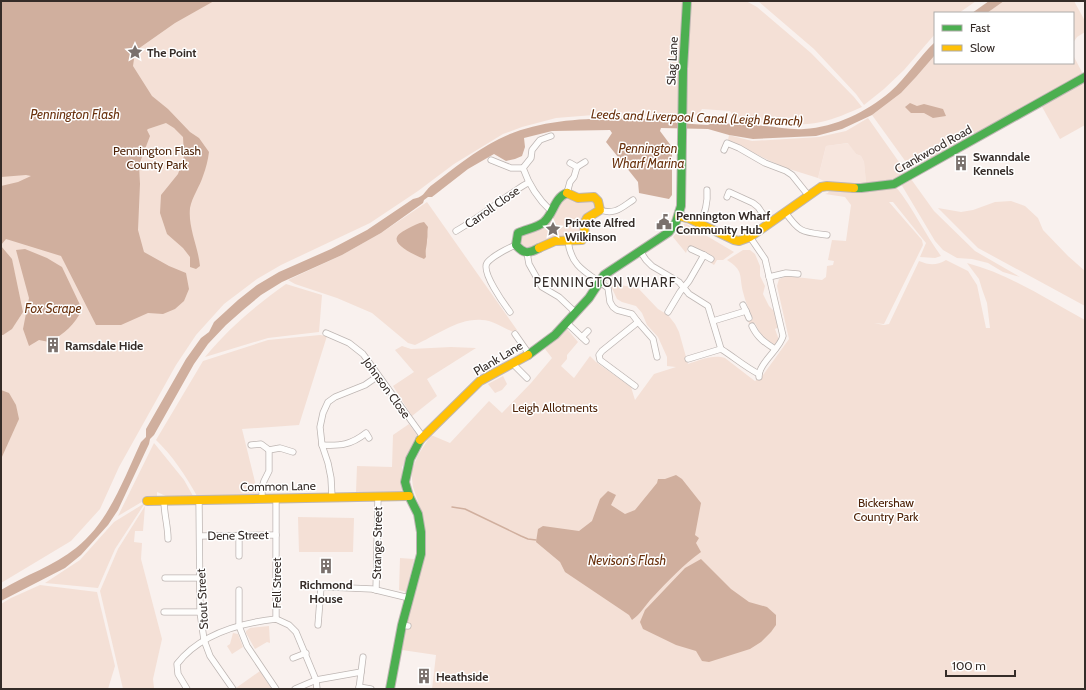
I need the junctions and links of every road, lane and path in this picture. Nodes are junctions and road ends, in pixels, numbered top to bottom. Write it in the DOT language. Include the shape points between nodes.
graph roads {
  1 [pos="687,1"];
  2 [pos="1085,77"];
  3 [pos="551,136"];
  4 [pos="724,150"];
  5 [pos="491,160"];
  6 [pos="585,162"];
  7 [pos="570,163"];
  8 [pos="577,167"];
  9 [pos="522,168"];
  10 [pos="528,183"];
  11 [pos="707,190"];
  12 [pos="729,192"];
  13 [pos="567,193"];
  14 [pos="808,195"];
  15 [pos="633,200"];
  16 [pos="708,200"];
  17 [pos="715,200"];
  18 [pos="600,210"];
  19 [pos="551,211"];
  20 [pos="785,212"];
  21 [pos="680,216"];
  22 [pos="769,223"];
  23 [pos="700,224"];
  24 [pos="456,231"];
  25 [pos="827,235"];
  26 [pos="750,237"];
  27 [pos="568,241"];
  28 [pos="516,245"];
  29 [pos="691,249"];
  30 [pos="640,251"];
  31 [pos="527,253"];
  32 [pos="704,255"];
  33 [pos="711,259"];
  34 [pos="798,274"];
  35 [pos="769,277"];
  36 [pos="599,281"];
  37 [pos="683,287"];
  38 [pos="743,305"];
  39 [pos="746,311"];
  40 [pos="510,312"];
  41 [pos="668,312"];
  42 [pos="576,313"];
  43 [pos="749,318"];
  44 [pos="713,321"];
  45 [pos="638,322"];
  46 [pos="567,323"];
  47 [pos="752,326"];
  48 [pos="588,331"];
  49 [pos="326,333"];
  50 [pos="515,334"];
  51 [pos="721,349"];
  52 [pos="775,349"];
  53 [pos="529,354"];
  54 [pos="657,357"];
  55 [pos="688,359"];
  56 [pos="512,363"];
  57 [pos="378,376"];
  58 [pos="527,378"];
  59 [pos="635,386"];
  60 [pos="423,437"];
  61 [pos="369,438"];
  62 [pos="251,445"];
  63 [pos="322,445"];
  64 [pos="269,450"];
  65 [pos="293,452"];
  66 [pos="378,496"];
  67 [pos="409,496"];
  68 [pos="332,497"];
  69 [pos="276,498"];
  70 [pos="262,499"];
  71 [pos="199,500"];
  72 [pos="147,501"];
  73 [pos="164,501"];
  74 [pos="239,535"];
  75 [pos="276,535"];
  76 [pos="200,536"];
  77 [pos="169,539"];
  78 [pos="239,556"];
  79 [pos="164,578"];
  80 [pos="200,578"];
  81 [pos="305,586"];
  82 [pos="321,587"];
  83 [pos="239,590"];
  84 [pos="376,590"];
  85 [pos="409,598"];
  86 [pos="164,612"];
  87 [pos="200,612"];
  88 [pos="276,619"];
  89 [pos="318,625"];
  90 [pos="239,626"];
  91 [pos="204,640"];
  92 [pos="306,653"];
  93 [pos="363,657"];
  94 [pos="293,658"];
  95 [pos="361,672"];
  96 [pos="316,680"];
  97 [pos="359,688"];
  98 [pos="187,689"];
  99 [pos="233,689"];
  100 [pos="276,689"];
  101 [pos="295,689"];
  102 [pos="317,689"];
  103 [pos="371,689"];
  104 [pos="390,689"];
  1 -- 21 [label="street, Slag Lane"];
  2 -- 14 [label="street, Crankwood Road" via="894,184 861,188 827,186"];
  3 -- 9 [label="street" via="540,140 532,150 531,158"];
  4 -- 14 [label="street" via="727,143 786,171"];
  5 -- 9 [label="street" via="511,168"];
  6 -- 8 [label="street"];
  7 -- 8 [label="street"];
  8 -- 13 [label="street"];
  9 -- 10 [label="street"];
  10 -- 19 [label="street"];
  10 -- 24 [label="street, Carroll Close"];
  11 -- 16 [label="street"];
  12 -- 22 [label="street" via="753,203"];
  13 -- 18 [label="street" via="579,198 595,198 599,202"];
  13 -- 19 [label="street" via="559,197"];
  14 -- 20 [label="street, Crankwood Road"];
  15 -- 18 [label="street" via="614,212"];
  16 -- 17 [label="street"];
  16 -- 23 [label="street"];
  18 -- 27 [label="street" via="585,220 586,233 581,241"];
  19 -- 28 [label="street" via="547,219 538,226 518,233"];
  20 -- 22 [label="street, Crankwood Road"];
  20 -- 25 [label="street" via="800,230"];
  21 -- 23 [label="street"];
  21 -- 30 [label="street, Plank Lane" via="673,229"];
  22 -- 26 [label="street, Crankwood Road"];
  23 -- 26 [label="street" via="734,240 740,241"];
  26 -- 35 [label="street" via="763,256"];
  27 -- 31 [label="street" via="549,242"];
  27 -- 36 [label="street" via="572,258 584,271"];
  28 -- 31 [label="street"];
  28 -- 40 [label="street" via="493,257 486,264 488,278"];
  29 -- 32 [label="street"];
  30 -- 36 [label="street, Plank Lane" via="609,271"];
  30 -- 37 [label="street" via="652,266"];
  31 -- 42 [label="street" via="529,264 542,288 559,298"];
  32 -- 33 [label="street"];
  32 -- 37 [label="street"];
  34 -- 35 [label="street" via="786,273"];
  35 -- 52 [label="street" via="783,336"];
  36 -- 42 [label="street, Plank Lane"];
  36 -- 45 [label="street" via="608,288 613,307 632,314"];
  37 -- 41 [label="street"];
  37 -- 44 [label="street" via="708,306"];
  38 -- 39 [label="street"];
  39 -- 43 [label="street"];
  39 -- 44 [label="street"];
  42 -- 46 [label="street, Plank Lane"];
  44 -- 51 [label="street"];
  45 -- 54 [label="street" via="653,339"];
  45 -- 59 [label="street" via="599,355 600,360"];
  46 -- 48 [label="street" via="584,339"];
  46 -- 53 [label="street, Plank Lane" via="547,342"];
  47 -- 52 [label="street" via="763,341"];
  49 -- 57 [label="street, Johnson Close" via="348,342 363,354"];
  50 -- 53 [label="street"];
  51 -- 52 [label="street" via="759,376"];
  51 -- 55 [label="street"];
  53 -- 56 [label="street, Plank Lane"];
  56 -- 58 [label="street"];
  56 -- 60 [label="street, Plank Lane" via="480,381"];
  57 -- 60 [label="street, Johnson Close"];
  57 -- 63 [label="street" via="328,402 320,427"];
  60 -- 67 [label="street, Plank Lane" via="410,459 406,482"];
  61 -- 63 [label="street" via="366,433 345,445"];
  62 -- 64 [label="street" via="261,444"];
  63 -- 68 [label="street" via="331,478"];
  64 -- 65 [label="street" via="280,448"];
  64 -- 70 [label="street" via="269,471 262,488"];
  66 -- 67 [label="street, Common Lane"];
  66 -- 68 [label="street, Common Lane"];
  66 -- 84 [label="street, Strange Street"];
  67 -- 85 [label="street, Plank Lane" via="418,514 422,543"];
  68 -- 69 [label="street, Common Lane"];
  69 -- 70 [label="street, Common Lane"];
  69 -- 75 [label="street, Fell Street"];
  70 -- 71 [label="street, Common Lane"];
  71 -- 73 [label="street, Common Lane"];
  71 -- 76 [label="street, Stout Street"];
  72 -- 73 [label="street, Common Lane"];
  73 -- 77 [label="street"];
  74 -- 75 [label="street, Dene Street"];
  74 -- 76 [label="street, Dene Street"];
  74 -- 78 [label="street"];
  75 -- 88 [label="street, Fell Street"];
  76 -- 80 [label="street, Stout Street"];
  79 -- 80 [label="street"];
  80 -- 87 [label="street, Stout Street"];
  81 -- 82 [label="street"];
  82 -- 84 [label="street"];
  82 -- 89 [label="street"];
  83 -- 90 [label="street"];
  84 -- 85 [label="street"];
  85 -- 104 [label="street, Plank Lane"];
  86 -- 87 [label="street"];
  87 -- 91 [label="street, Stout Street"];
  88 -- 90 [label="street"];
  88 -- 92 [label="street, Fell Street" via="289,625 296,632"];
  90 -- 91 [label="street"];
  90 -- 100 [label="street" via="247,646"];
  91 -- 98 [label="street" via="185,654 177,664 178,674"];
  91 -- 99 [label="street, Stout Street" via="210,656"];
  92 -- 94 [label="street"];
  92 -- 96 [label="street, Fell Street"];
  93 -- 95 [label="street"];
  95 -- 96 [label="street"];
  95 -- 97 [label="street"];
  96 -- 101 [label="street"];
  96 -- 102 [label="street, Fell Street"];
  97 -- 103 [label="street"];
}
